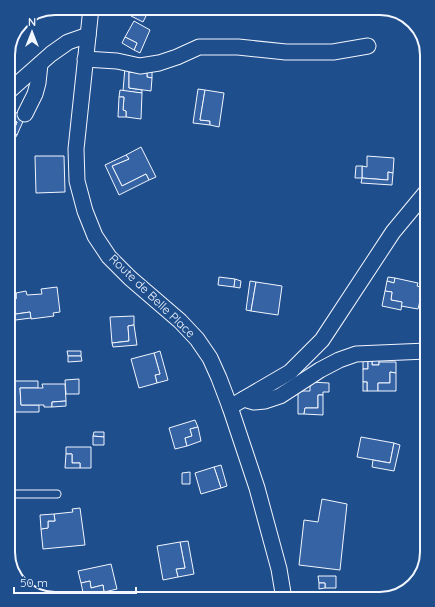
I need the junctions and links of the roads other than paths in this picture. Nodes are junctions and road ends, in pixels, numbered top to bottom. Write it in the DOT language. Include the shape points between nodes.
graph roads {
  1 [pos="90,15"];
  2 [pos="88,35"];
  3 [pos="368,46"];
  4 [pos="85,59"];
  5 [pos="40,64"];
  6 [pos="15,86"];
  7 [pos="25,114"];
  8 [pos="420,199"];
  9 [pos="420,351"];
  10 [pos="244,399"];
  11 [pos="230,406"];
  12 [pos="15,494"];
  13 [pos="57,494"];
  14 [pos="283,592"];
  1 -- 2 [label="street, Route de Belle Place"];
  2 -- 4 [label="street, Route de Belle Place"];
  2 -- 5 [label="street" via="68,42"];
  3 -- 4 [label="street" via="333,52 199,47 159,63 140,66 117,61"];
  4 -- 11 [label="street, Route de Belle Place" via="76,149 77,181 95,236 124,273 197,339 220,378"];
  5 -- 6 [label="street"];
  5 -- 7 [label="street" via="35,94"];
  8 -- 10 [label="street" via="393,232 322,340 290,372"];
  9 -- 10 [label="street" via="356,354 320,370 280,396 254,402"];
  10 -- 11 [label="street"];
  11 -- 14 [label="street, Route de Belle Place" via="257,488"];
  12 -- 13 [label="lane"];
}
